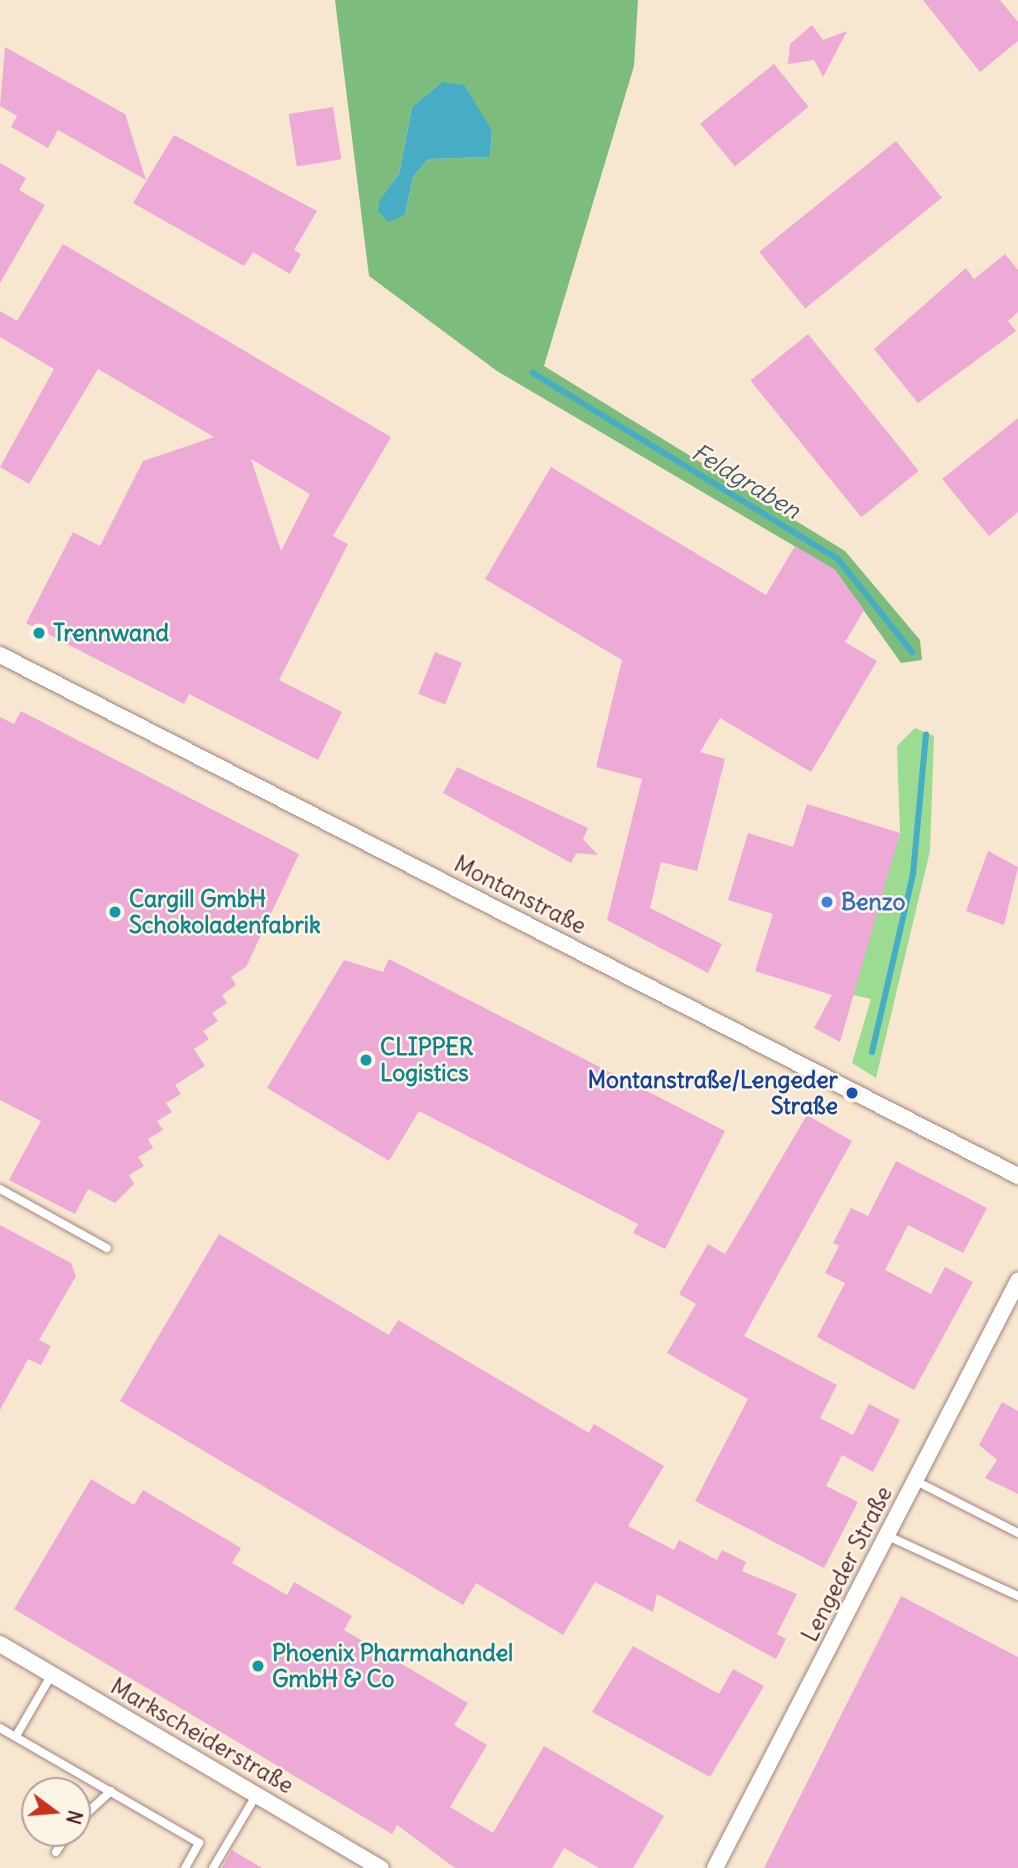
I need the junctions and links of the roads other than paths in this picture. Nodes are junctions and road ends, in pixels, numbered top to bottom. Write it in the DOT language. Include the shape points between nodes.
graph roads {
  1 [pos="0,655"];
  2 [pos="1018,1176"];
  3 [pos="0,1189"];
  4 [pos="107,1248"];
  5 [pos="1018,1281"];
  6 [pos="916,1481"];
  7 [pos="1018,1533"];
  8 [pos="888,1536"];
  9 [pos="1018,1596"];
  10 [pos="0,1644"];
  11 [pos="52,1674"];
  12 [pos="0,1728"];
  13 [pos="16,1736"];
  14 [pos="111,1791"];
  15 [pos="257,1794"];
  16 [pos="91,1809"];
  17 [pos="59,1847"];
  18 [pos="56,1852"];
  19 [pos="185,1868"];
  20 [pos="213,1868"];
  21 [pos="381,1868"];
  22 [pos="715,1868"];
  1 -- 2 [label="street, Montanstraße"];
  3 -- 4 [label="lane"];
  5 -- 6 [label="street, Lengeder Straße"];
  6 -- 7 [label="lane"];
  6 -- 8 [label="street, Lengeder Straße"];
  8 -- 9 [label="lane"];
  8 -- 22 [label="street, Lengeder Straße"];
  10 -- 11 [label="street, Markscheiderstraße"];
  11 -- 13 [label="lane"];
  11 -- 15 [label="street, Markscheiderstraße"];
  12 -- 13 [label="lane"];
  13 -- 14 [label="lane"];
  14 -- 16 [label="lane"];
  14 -- 19 [label="lane" via="200,1843"];
  15 -- 20 [label="lane"];
  15 -- 21 [label="street, Markscheiderstraße"];
  17 -- 18 [label="lane"];
}
